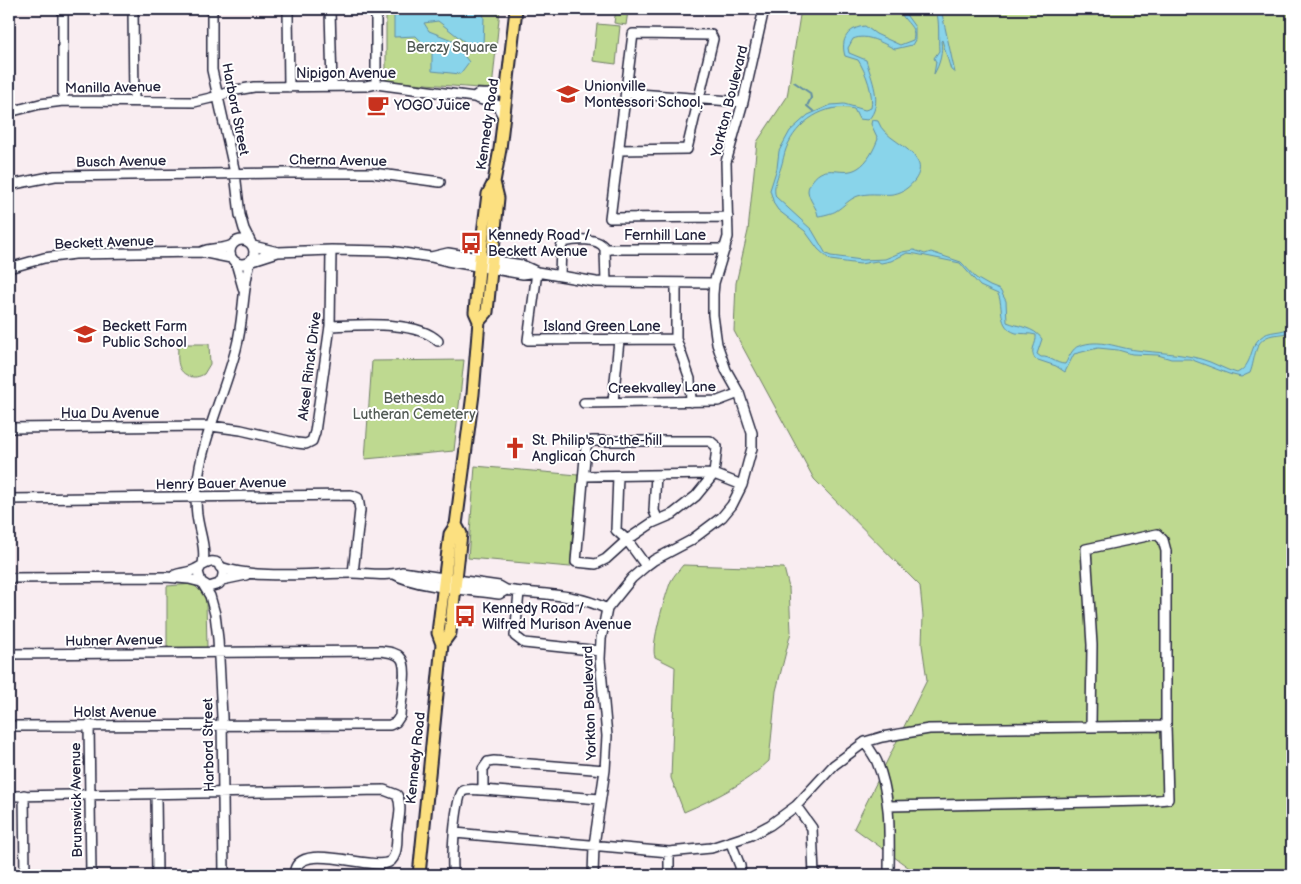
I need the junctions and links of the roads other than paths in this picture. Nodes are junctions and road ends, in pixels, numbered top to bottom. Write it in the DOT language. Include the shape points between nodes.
graph roads {
  1 [pos="62,9"];
  2 [pos="133,9"];
  3 [pos="212,9"];
  4 [pos="376,9"];
  5 [pos="517,9"];
  6 [pos="764,9"];
  7 [pos="288,10"];
  8 [pos="330,10"];
  9 [pos="508,83"];
  10 [pos="376,84"];
  11 [pos="332,86"];
  12 [pos="289,87"];
  13 [pos="626,93"];
  14 [pos="219,96"];
  15 [pos="474,97"];
  16 [pos="700,98"];
  17 [pos="62,101"];
  18 [pos="134,101"];
  19 [pos="743,102"];
  20 [pos="9,112"];
  21 [pos="504,118"];
  22 [pos="619,150"];
  23 [pos="235,174"];
  24 [pos="440,182"];
  25 [pos="494,182"];
  26 [pos="9,186"];
  27 [pos="240,215"];
  28 [pos="728,217"];
  29 [pos="232,244"];
  30 [pos="252,244"];
  31 [pos="605,249"];
  32 [pos="725,249"];
  33 [pos="331,250"];
  34 [pos="201,252"];
  35 [pos="278,252"];
  36 [pos="234,261"];
  37 [pos="250,262"];
  38 [pos="480,262"];
  39 [pos="492,264"];
  40 [pos="9,268"];
  41 [pos="537,272"];
  42 [pos="560,276"];
  43 [pos="606,283"];
  44 [pos="676,283"];
  45 [pos="714,283"];
  46 [pos="244,292"];
  47 [pos="479,321"];
  48 [pos="330,326"];
  49 [pos="676,338"];
  50 [pos="619,340"];
  51 [pos="438,341"];
  52 [pos="739,393"];
  53 [pos="584,402"];
  54 [pos="613,402"];
  55 [pos="691,402"];
  56 [pos="211,426"];
  57 [pos="9,428"];
  58 [pos="714,474"];
  59 [pos="656,475"];
  60 [pos="584,476"];
  61 [pos="618,476"];
  62 [pos="742,485"];
  63 [pos="197,497"];
  64 [pos="9,500"];
  65 [pos="658,520"];
  66 [pos="627,540"];
  67 [pos="203,541"];
  68 [pos="202,565"];
  69 [pos="220,566"];
  70 [pos="646,566"];
  71 [pos="353,573"];
  72 [pos="248,574"];
  73 [pos="166,576"];
  74 [pos="9,578"];
  75 [pos="219,583"];
  76 [pos="450,583"];
  77 [pos="202,584"];
  78 [pos="519,592"];
  79 [pos="607,609"];
  80 [pos="215,614"];
  81 [pos="600,651"];
  82 [pos="219,652"];
  83 [pos="9,654"];
  84 [pos="89,725"];
  85 [pos="9,726"];
  86 [pos="222,726"];
  87 [pos="1166,726"];
  88 [pos="1091,727"];
  89 [pos="866,742"];
  90 [pos="605,770"];
  91 [pos="483,790"];
  92 [pos="222,793"];
  93 [pos="156,794"];
  94 [pos="24,795"];
  95 [pos="89,795"];
  96 [pos="9,796"];
  97 [pos="600,799"];
  98 [pos="796,806"];
  99 [pos="888,806"];
  100 [pos="455,833"];
  101 [pos="732,843"];
  102 [pos="594,844"];
  103 [pos="669,852"];
  104 [pos="25,875"];
  105 [pos="91,875"];
  106 [pos="157,875"];
  107 [pos="224,875"];
  108 [pos="294,875"];
  109 [pos="419,875"];
  110 [pos="454,875"];
  111 [pos="593,875"];
  112 [pos="669,875"];
  113 [pos="741,875"];
  114 [pos="814,875"];
  115 [pos="889,875"];
  1 -- 17 [label="street"];
  2 -- 18 [label="street"];
  3 -- 14 [label="street, Harbord Street" via="212,70"];
  4 -- 10 [label="street"];
  5 -- 9 [label="main road, Kennedy Road"];
  6 -- 19 [label="street, Yorkton Boulevard"];
  7 -- 12 [label="street"];
  8 -- 11 [label="street"];
  9 -- 15 [label="street, Nipigon Avenue" via="500,93"];
  9 -- 21 [label="main road, Kennedy Road"];
  10 -- 11 [label="street, Nipigon Avenue"];
  10 -- 15 [label="street, Nipigon Avenue"];
  11 -- 12 [label="street, Nipigon Avenue"];
  12 -- 14 [label="street, Nipigon Avenue" via="254,87"];
  13 -- 16 [label="street"];
  13 -- 16 [label="street" via="632,34 712,35"];
  13 -- 22 [label="street"];
  14 -- 18 [label="street, Manilla Avenue" via="194,102"];
  14 -- 23 [label="street, Harbord Street"];
  15 -- 21 [label="street, Nipigon Avenue" via="497,105"];
  16 -- 19 [label="street"];
  16 -- 22 [label="street" via="687,149"];
  17 -- 18 [label="street, Manilla Avenue"];
  17 -- 20 [label="street, Manilla Avenue"];
  19 -- 28 [label="street, Yorkton Boulevard" via="726,162"];
  21 -- 25 [label="main road, Kennedy Road"];
  22 -- 28 [label="street" via="610,218"];
  23 -- 24 [label="street, Cherna Avenue" via="373,173"];
  23 -- 26 [label="street, Busch Avenue" via="55,176"];
  23 -- 27 [label="street, Harbord Street"];
  25 -- 38 [label="main road, Kennedy Road" via="488,194"];
  25 -- 39 [label="main road, Kennedy Road" via="498,198"];
  27 -- 29 [label="street, Harbord Street"];
  27 -- 30 [label="street, Harbord Street"];
  28 -- 32 [label="street, Yorkton Boulevard"];
  29 -- 30 [label="street" via="246,240"];
  29 -- 34 [label="street, Beckett Avenue"];
  29 -- 36 [label="street" via="230,253"];
  30 -- 35 [label="street"];
  30 -- 37 [label="street" via="255,254"];
  31 -- 32 [label="street, Fernhill Lane"];
  31 -- 42 [label="street, Fernhill Lane" via="598,241 564,242"];
  31 -- 43 [label="street, Fernhill Lane"];
  32 -- 45 [label="street, Yorkton Boulevard"];
  33 -- 35 [label="street"];
  33 -- 38 [label="street" via="390,251 431,257 448,253"];
  33 -- 48 [label="street, Aksel Rinck Drive"];
  34 -- 36 [label="street, Beckett Avenue"];
  34 -- 40 [label="street, Beckett Avenue" via="75,254 44,258"];
  35 -- 37 [label="street"];
  36 -- 37 [label="street"];
  36 -- 46 [label="street"];
  37 -- 46 [label="street"];
  38 -- 39 [label="street"];
  38 -- 47 [label="main road, Kennedy Road" via="475,312"];
  39 -- 41 [label="street" via="523,274"];
  39 -- 47 [label="main road, Kennedy Road" via="487,312"];
  41 -- 42 [label="street"];
  41 -- 50 [label="street, Island Green Lane" via="528,340"];
  42 -- 43 [label="street"];
  43 -- 44 [label="street"];
  44 -- 45 [label="street"];
  44 -- 49 [label="street"];
  45 -- 52 [label="street, Yorkton Boulevard" via="713,315 718,344 726,370"];
  46 -- 56 [label="street" via="236,349"];
  47 -- 76 [label="main road, Kennedy Road" via="474,394 456,525 461,534"];
  48 -- 51 [label="street" via="376,325 420,330"];
  48 -- 56 [label="street, Aksel Rinck Drive" via="312,441 297,443"];
  49 -- 50 [label="street, Island Green Lane"];
  49 -- 55 [label="street" via="690,379"];
  50 -- 54 [label="street"];
  52 -- 55 [label="street, Creekvalley Lane" via="718,401"];
  52 -- 62 [label="street, Yorkton Boulevard" via="752,432 752,448"];
  53 -- 54 [label="street, Creekvalley Lane"];
  54 -- 55 [label="street, Creekvalley Lane"];
  56 -- 57 [label="street, Hua Du Avenue"];
  56 -- 63 [label="street"];
  58 -- 59 [label="street"];
  58 -- 60 [label="street" via="717,447 710,441 592,441 586,446"];
  58 -- 62 [label="street"];
  58 -- 65 [label="street" via="696,496 673,514"];
  59 -- 61 [label="street"];
  59 -- 65 [label="street" via="654,510"];
  60 -- 61 [label="street"];
  60 -- 66 [label="street" via="576,562 596,564"];
  61 -- 66 [label="street" via="616,530"];
  62 -- 70 [label="street, Yorkton Boulevard" via="722,516 690,541"];
  63 -- 64 [label="street, Henry Bauer Avenue"];
  63 -- 67 [label="street"];
  63 -- 71 [label="street, Henry Bauer Avenue" via="350,494 358,498 360,510"];
  65 -- 66 [label="street"];
  66 -- 70 [label="street"];
  67 -- 68 [label="street"];
  67 -- 69 [label="street"];
  68 -- 69 [label="street" via="213,562"];
  68 -- 73 [label="street" via="193,571"];
  68 -- 77 [label="street" via="198,572"];
  69 -- 72 [label="street"];
  69 -- 75 [label="street" via="223,573"];
  70 -- 79 [label="street, Yorkton Boulevard"];
  71 -- 72 [label="street"];
  71 -- 76 [label="street" via="402,572"];
  72 -- 75 [label="street"];
  73 -- 74 [label="street"];
  73 -- 77 [label="street"];
  75 -- 77 [label="street" via="212,587"];
  75 -- 80 [label="street, Harbord Street"];
  76 -- 78 [label="street" via="499,594 506,590"];
  76 -- 109 [label="main road, Kennedy Road" via="438,633 442,644"];
  77 -- 80 [label="street, Harbord Street" via="210,596"];
  78 -- 79 [label="street" via="574,597"];
  78 -- 81 [label="street" via="515,636 519,641"];
  79 -- 81 [label="street, Yorkton Boulevard"];
  80 -- 82 [label="street, Harbord Street"];
  81 -- 90 [label="street, Yorkton Boulevard" via="607,736"];
  82 -- 83 [label="street, Hubner Avenue"];
  82 -- 86 [label="street, Harbord Street"];
  82 -- 86 [label="street, Hubner Avenue" via="381,651 402,658 405,672 400,716 394,724"];
  84 -- 85 [label="street, Holst Avenue"];
  84 -- 86 [label="street, Holst Avenue"];
  84 -- 95 [label="street, Brunswick Avenue"];
  86 -- 92 [label="street, Harbord Street"];
  87 -- 88 [label="street"];
  87 -- 88 [label="street" via="1166,551 1157,534 1086,549 1092,645"];
  87 -- 99 [label="street" via="1168,799"];
  88 -- 89 [label="street" via="929,729 882,736"];
  89 -- 98 [label="street" via="834,765"];
  89 -- 99 [label="street" via="884,782"];
  90 -- 91 [label="street" via="494,761 488,762 483,769"];
  90 -- 97 [label="street, Yorkton Boulevard"];
  91 -- 97 [label="street"];
  91 -- 100 [label="street" via="462,792"];
  92 -- 93 [label="street"];
  92 -- 107 [label="street, Harbord Street"];
  92 -- 108 [label="street" via="384,790 397,795 400,804 396,845 393,859 388,863 382,865 327,857 299,863"];
  93 -- 95 [label="street"];
  93 -- 106 [label="street"];
  94 -- 95 [label="street"];
  94 -- 96 [label="street"];
  94 -- 104 [label="street"];
  95 -- 105 [label="street, Brunswick Avenue"];
  97 -- 102 [label="street, Yorkton Boulevard"];
  98 -- 101 [label="street" via="770,825"];
  98 -- 114 [label="street" via="812,828"];
  99 -- 115 [label="street"];
  100 -- 102 [label="street"];
  100 -- 110 [label="street"];
  101 -- 103 [label="street"];
  101 -- 113 [label="street"];
  102 -- 103 [label="street"];
  102 -- 111 [label="street, Yorkton Boulevard"];
  103 -- 112 [label="street"];
}
